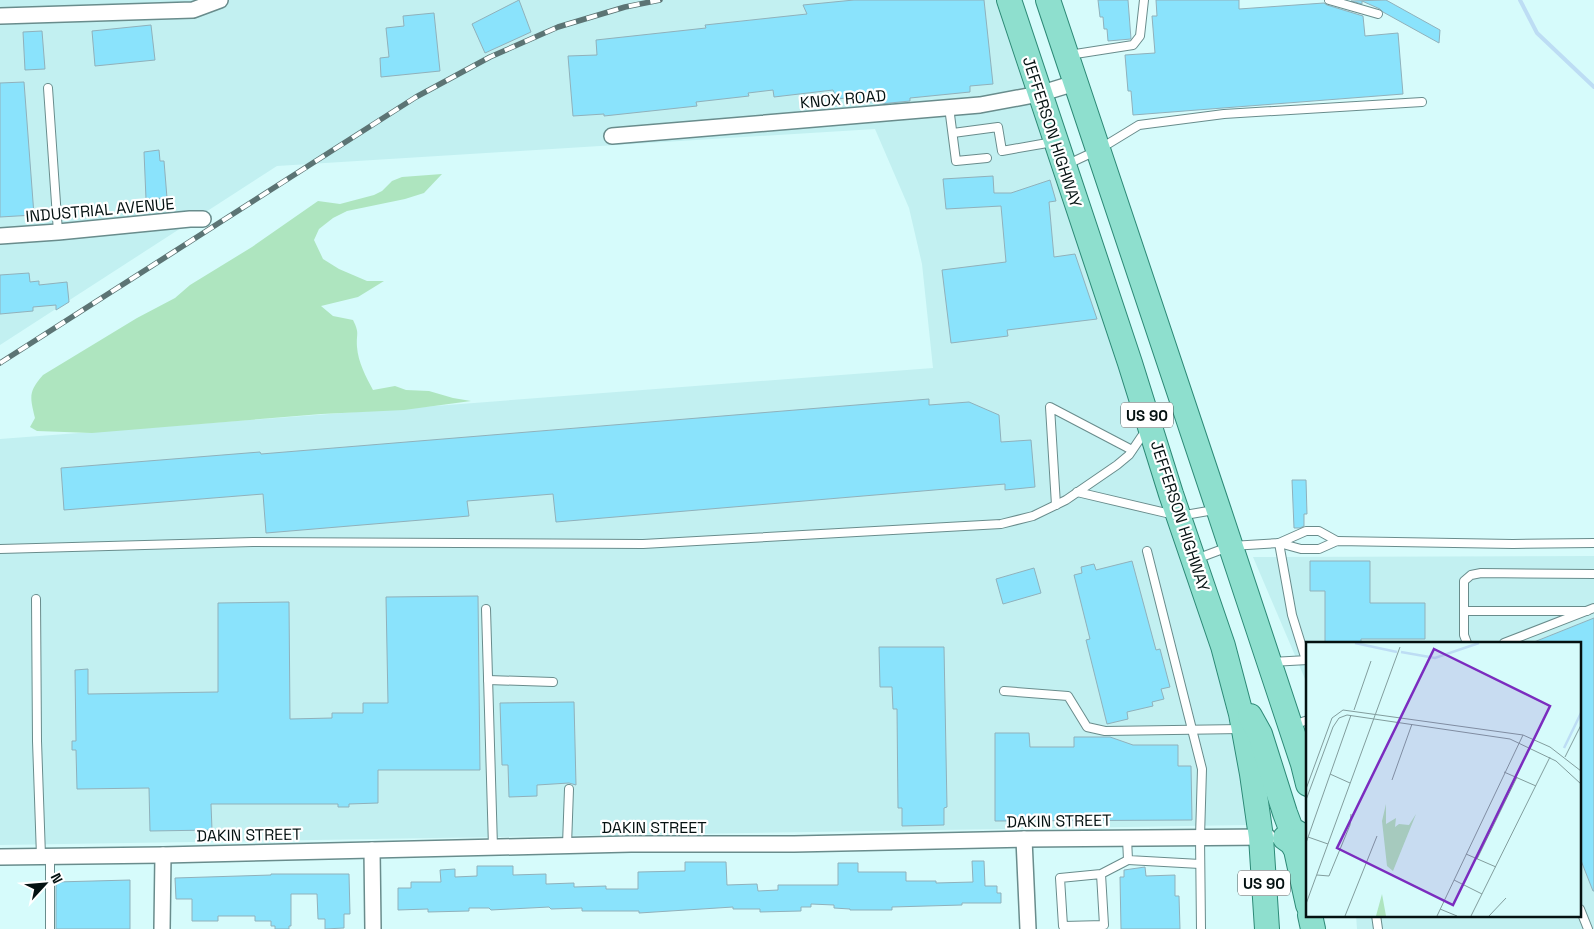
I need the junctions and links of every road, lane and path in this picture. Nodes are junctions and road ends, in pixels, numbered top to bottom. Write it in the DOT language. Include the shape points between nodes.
graph roads {
  1 [pos="220,0"];
  2 [pos="1009,0"];
  3 [pos="1048,0"];
  4 [pos="1144,0"];
  5 [pos="1329,0"];
  6 [pos="1378,14"];
  7 [pos="0,16"];
  8 [pos="1067,56"];
  9 [pos="1075,83"];
  10 [pos="48,88"];
  11 [pos="1039,94"];
  12 [pos="1422,102"];
  13 [pos="949,107"];
  14 [pos="953,132"];
  15 [pos="612,136"];
  16 [pos="1055,142"];
  17 [pos="1098,150"];
  18 [pos="988,158"];
  19 [pos="1064,166"];
  20 [pos="203,219"];
  21 [pos="58,232"];
  22 [pos="0,236"];
  23 [pos="1150,424"];
  24 [pos="1132,450"];
  25 [pos="1077,492"];
  26 [pos="1056,505"];
  27 [pos="1219,509"];
  28 [pos="1179,516"];
  29 [pos="1337,541"];
  30 [pos="1279,543"];
  31 [pos="1594,543"];
  32 [pos="1231,546"];
  33 [pos="0,549"];
  34 [pos="1147,551"];
  35 [pos="1194,560"];
  36 [pos="1594,574"];
  37 [pos="36,599"];
  38 [pos="486,609"];
  39 [pos="1590,610"];
  40 [pos="1464,611"];
  41 [pos="1467,642"];
  42 [pos="1507,642"];
  43 [pos="1306,657"];
  44 [pos="1306,660"];
  45 [pos="1269,662"];
  46 [pos="488,680"];
  47 [pos="553,682"];
  48 [pos="1004,691"];
  49 [pos="1237,699"];
  50 [pos="1299,723"];
  51 [pos="1244,729"];
  52 [pos="1192,730"];
  53 [pos="1306,776"];
  54 [pos="569,789"];
  55 [pos="1261,836"];
  56 [pos="1200,837"];
  57 [pos="1127,838"];
  58 [pos="1024,839"];
  59 [pos="1300,839"];
  60 [pos="567,845"];
  61 [pos="492,847"];
  62 [pos="372,850"];
  63 [pos="163,855"];
  64 [pos="45,856"];
  65 [pos="0,857"];
  66 [pos="1128,860"];
  67 [pos="1200,864"];
  68 [pos="1101,874"];
  69 [pos="1306,896"];
  70 [pos="1582,914"];
  71 [pos="1310,916"];
  72 [pos="1327,916"];
  73 [pos="1376,916"];
  74 [pos="50,929"];
  75 [pos="162,929"];
  76 [pos="374,929"];
  77 [pos="1028,929"];
  78 [pos="1201,929"];
  79 [pos="1267,929"];
  80 [pos="1313,929"];
  81 [pos="1328,929"];
  82 [pos="1378,929"];
  83 [pos="1588,929"];
  1 -- 7 [label="street" via="193,10"];
  2 -- 11 [label="main road, JEFFERSON HIGHWAY / US 90"];
  3 -- 8 [label="main road, US 90"];
  4 -- 8 [label="lane" via="1140,36 1133,45"];
  5 -- 6 [label="lane"];
  8 -- 9 [label="main road, US 90"];
  9 -- 11 [label="street, KNOX ROAD"];
  9 -- 17 [label="main road, US 90"];
  10 -- 21 [label="lane"];
  11 -- 13 [label="street, KNOX ROAD"];
  11 -- 16 [label="main road, JEFFERSON HIGHWAY / US 90"];
  12 -- 17 [label="lane" via="1224,114 1139,125"];
  13 -- 14 [label="lane"];
  13 -- 15 [label="street, KNOX ROAD"];
  14 -- 16 [label="lane" via="998,127 1002,150"];
  14 -- 18 [label="lane" via="956,161"];
  16 -- 19 [label="main road, JEFFERSON HIGHWAY / US 90"];
  17 -- 19 [label="lane"];
  17 -- 27 [label="main road, US 90"];
  19 -- 23 [label="main road, JEFFERSON HIGHWAY / US 90"];
  20 -- 21 [label="street, INDUSTRIAL AVENUE"];
  21 -- 22 [label="street, INDUSTRIAL AVENUE"];
  23 -- 24 [label="lane"];
  23 -- 28 [label="main road, JEFFERSON HIGHWAY / US 90"];
  24 -- 25 [label="lane" via="1118,466"];
  24 -- 26 [label="lane" via="1050,408"];
  25 -- 26 [label="lane"];
  25 -- 28 [label="lane"];
  26 -- 33 [label="lane" via="1032,516 1001,524 643,544 253,542"];
  27 -- 28 [label="lane"];
  27 -- 32 [label="main road, US 90"];
  28 -- 35 [label="main road, JEFFERSON HIGHWAY / US 90"];
  29 -- 30 [label="lane" via="1319,549 1301,549"];
  29 -- 30 [label="lane" via="1319,531 1306,531"];
  29 -- 31 [label="lane"];
  30 -- 32 [label="lane"];
  30 -- 43 [label="lane" via="1292,615"];
  32 -- 35 [label="lane"];
  32 -- 45 [label="main road, US 90"];
  34 -- 52 [label="lane"];
  35 -- 49 [label="main road, JEFFERSON HIGHWAY / US 90"];
  36 -- 40 [label="lane" via="1471,575 1464,581"];
  37 -- 64 [label="lane" via="37,741"];
  38 -- 46 [label="lane"];
  39 -- 40 [label="lane"];
  39 -- 42 [label="lane"];
  40 -- 41 [label="lane"];
  44 -- 45 [label="lane"];
  45 -- 50 [label="main road, US 90"];
  46 -- 47 [label="lane"];
  46 -- 61 [label="lane"];
  48 -- 52 [label="lane" via="1068,696 1086,727 1105,731"];
  49 -- 51 [label="main road, JEFFERSON HIGHWAY / US 90"];
  49 -- 59 [label="main road" via="1260,734 1291,829"];
  50 -- 53 [label="main road, US 90"];
  51 -- 52 [label="lane"];
  51 -- 55 [label="main road, JEFFERSON HIGHWAY / US 90"];
  52 -- 56 [label="lane" via="1202,769"];
  54 -- 60 [label="lane"];
  55 -- 56 [label="street, DAKIN STREET"];
  55 -- 59 [label="street, DAKIN STREET"];
  55 -- 79 [label="main road, JEFFERSON HIGHWAY / US 90"];
  56 -- 57 [label="street, DAKIN STREET"];
  56 -- 67 [label="lane"];
  57 -- 58 [label="street, DAKIN STREET"];
  57 -- 66 [label="lane"];
  58 -- 60 [label="street, DAKIN STREET"];
  58 -- 77 [label="street"];
  59 -- 69 [label="main road" via="1292,843"];
  60 -- 61 [label="street, DAKIN STREET"];
  61 -- 62 [label="street, DAKIN STREET"];
  62 -- 63 [label="street, DAKIN STREET"];
  62 -- 76 [label="street"];
  63 -- 64 [label="street, DAKIN STREET"];
  63 -- 75 [label="street"];
  64 -- 65 [label="street, DAKIN STREET"];
  64 -- 74 [label="lane"];
  66 -- 67 [label="lane"];
  66 -- 68 [label="lane"];
  67 -- 78 [label="lane"];
  68 -- 68 [label="lane" via="1060,878 1063,926 1104,925"];
  70 -- 83 [label="lane"];
  71 -- 80 [label="main road"];
  72 -- 81 [label="main road"];
  73 -- 82 [label="lane"];
}
